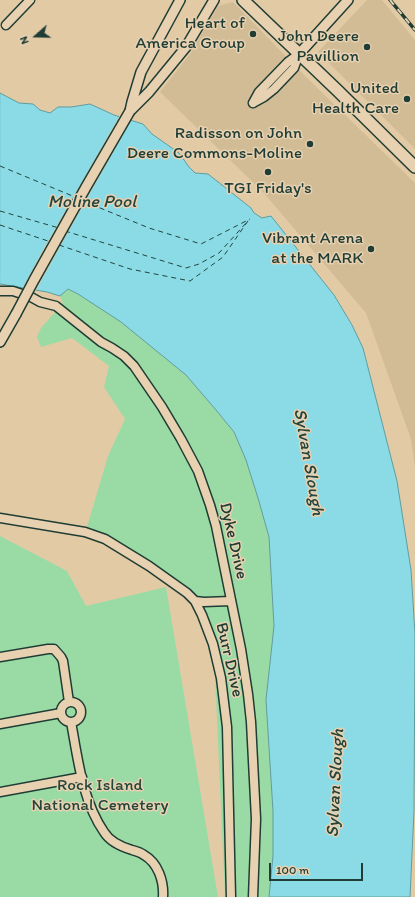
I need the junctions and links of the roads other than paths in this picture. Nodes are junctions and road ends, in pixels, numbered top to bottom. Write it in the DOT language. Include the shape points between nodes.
graph roads {
  1 [pos="30,0"];
  2 [pos="180,0"];
  3 [pos="214,0"];
  4 [pos="244,0"];
  5 [pos="348,0"];
  6 [pos="6,25"];
  7 [pos="299,54"];
  8 [pos="130,110"];
  9 [pos="415,167"];
  10 [pos="0,292"];
  11 [pos="0,342"];
  12 [pos="0,518"];
  13 [pos="195,601"];
  14 [pos="231,601"];
  15 [pos="0,657"];
  16 [pos="69,702"];
  17 [pos="61,713"];
  18 [pos="72,722"];
  19 [pos="0,724"];
  20 [pos="82,777"];
  21 [pos="0,792"];
  22 [pos="163,897"];
  23 [pos="231,897"];
  24 [pos="253,897"];
  1 -- 6 [label="street"];
  2 -- 8 [label="street" via="141,72"];
  3 -- 8 [label="street" via="184,50 149,92"];
  4 -- 7 [label="main road"];
  5 -- 7 [label="street"];
  7 -- 7 [label="street" via="259,92 253,103 274,89 294,68"];
  7 -- 9 [label="main road"];
  8 -- 11 [label="street, bridge"];
  10 -- 14 [label="street, Dyke Drive" via="14,291 56,306 134,366 162,407 198,471 216,526"];
  12 -- 13 [label="street, Burr Drive" via="85,532 105,539 149,566"];
  13 -- 14 [label="street"];
  13 -- 23 [label="street, Burr Drive" via="213,644 225,706"];
  14 -- 24 [label="street, Dyke Drive" via="241,649 251,722 256,819"];
  15 -- 16 [label="street" via="54,649 63,661"];
  16 -- 17 [label="street" via="61,707"];
  16 -- 18 [label="street" via="78,704 81,710 80,716"];
  17 -- 18 [label="street" via="66,721"];
  17 -- 19 [label="street"];
  18 -- 20 [label="street"];
  20 -- 21 [label="street"];
  20 -- 22 [label="street" via="91,808 105,834 123,847 143,854 150,860 158,870 164,891"];
}
